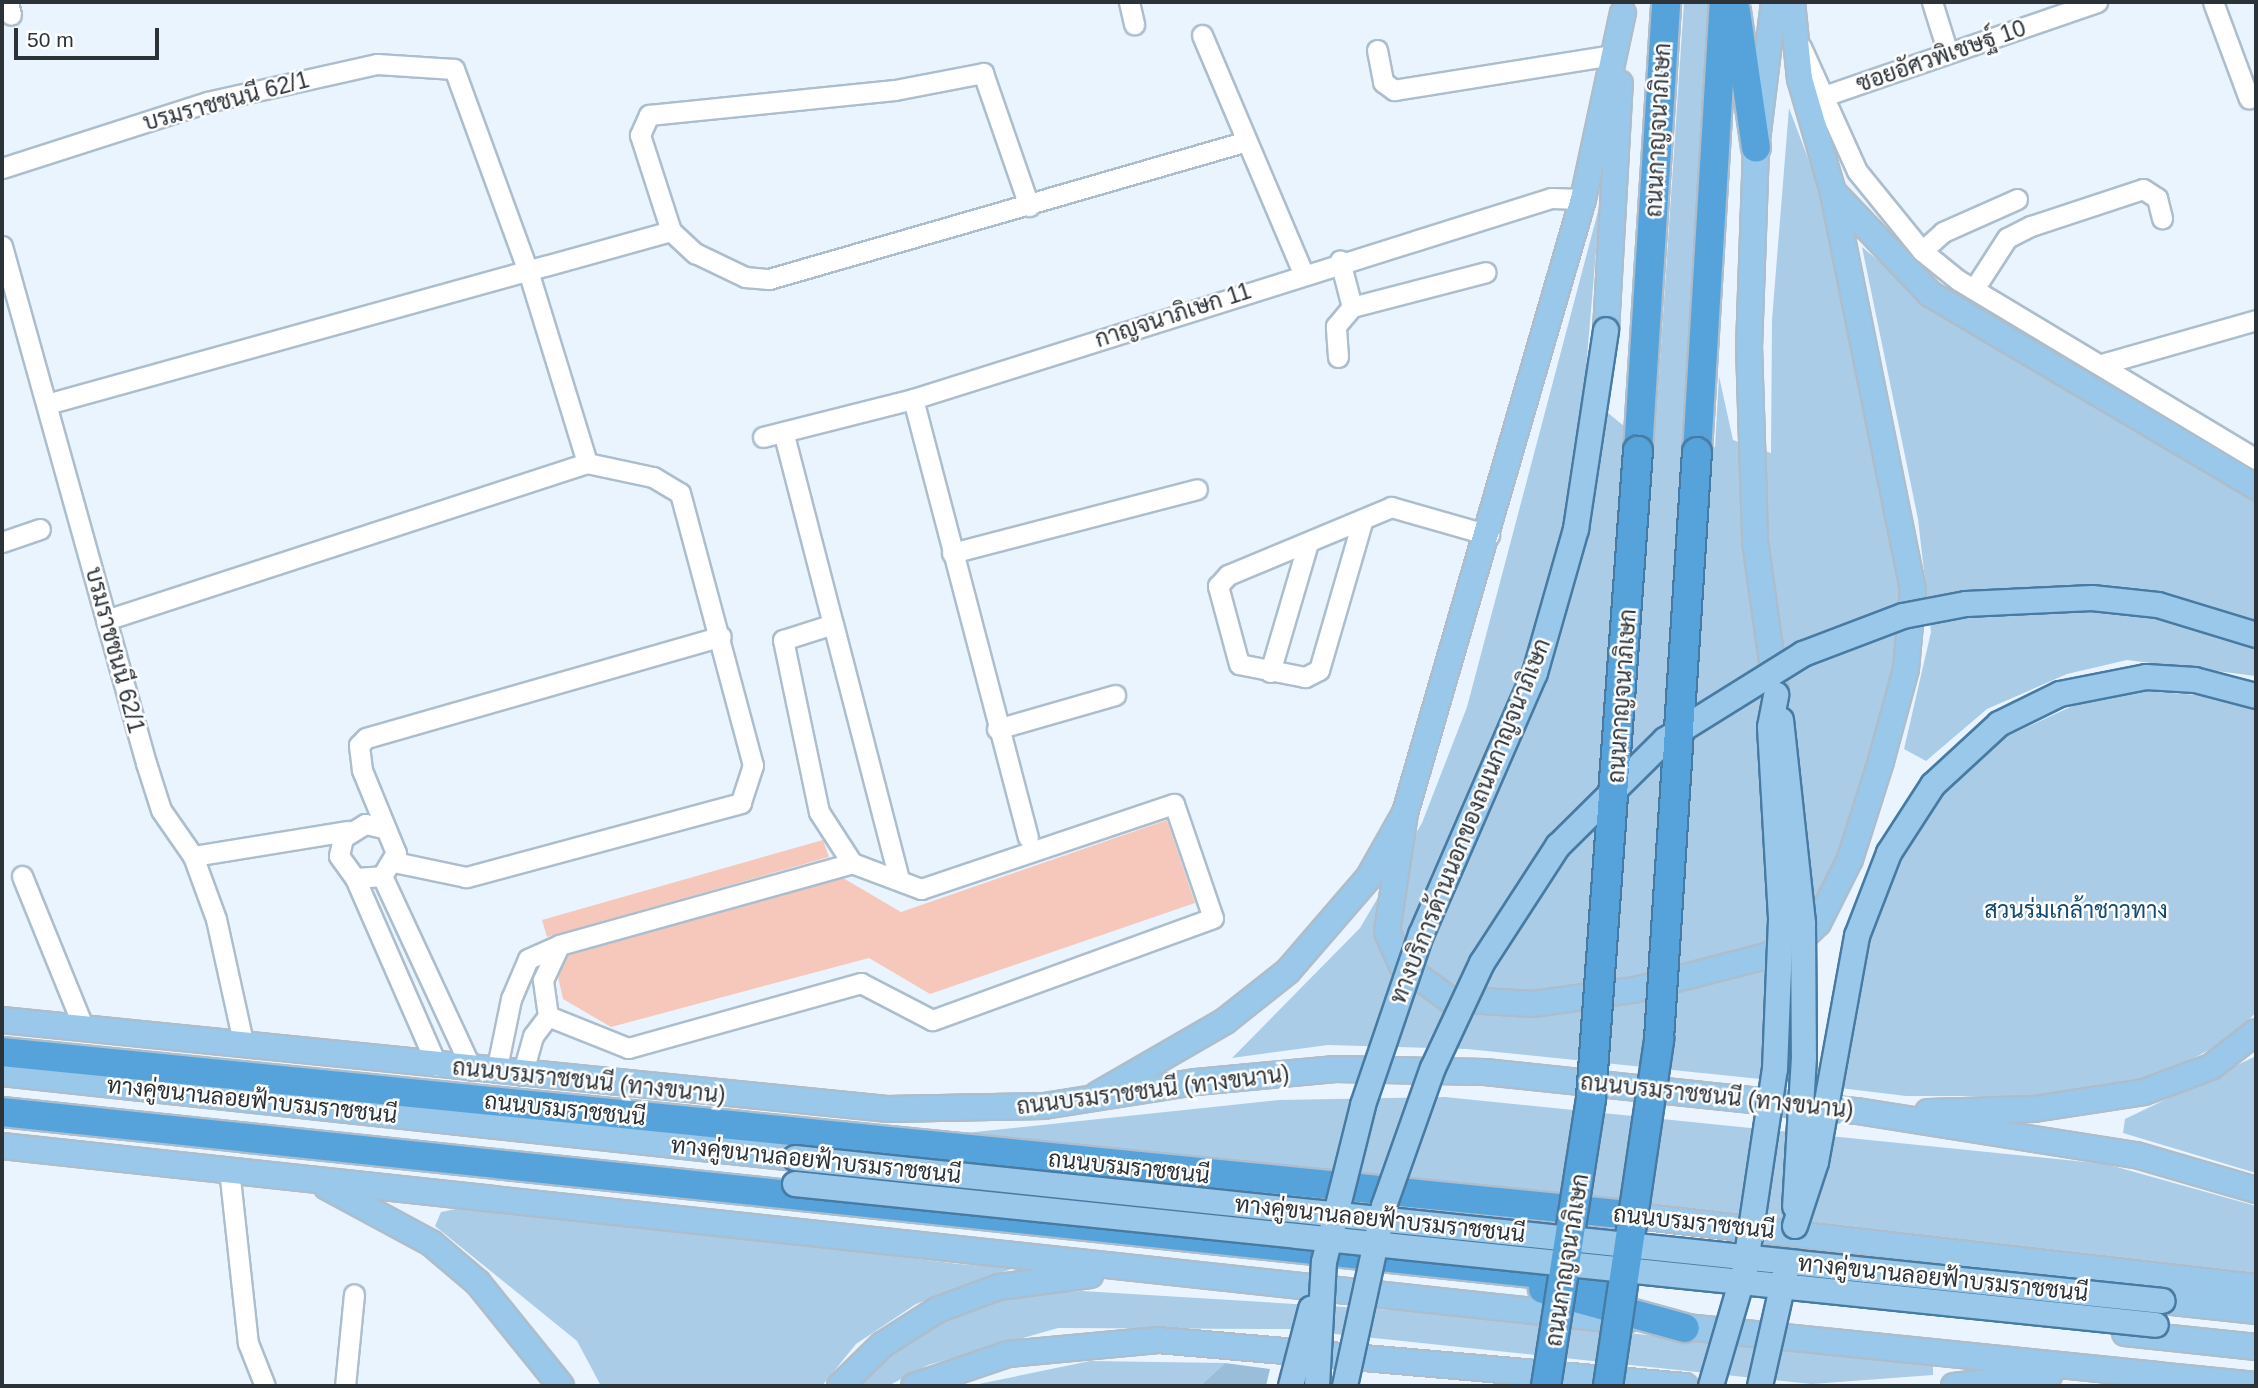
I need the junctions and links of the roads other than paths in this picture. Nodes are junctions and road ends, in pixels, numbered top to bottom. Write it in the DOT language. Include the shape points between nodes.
graph roads {
  1 [pos="1129,2"];
  2 [pos="1665,2"];
  3 [pos="1724,2"];
  4 [pos="1735,2"];
  5 [pos="1774,2"];
  6 [pos="1792,2"];
  7 [pos="1932,2"];
  8 [pos="2097,2"];
  9 [pos="2213,2"];
  10 [pos="1623,7"];
  11 [pos="1134,24"];
  12 [pos="1202,35"];
  13 [pos="1796,36"];
  14 [pos="1377,50"];
  15 [pos="1948,53"];
  16 [pos="1614,55"];
  17 [pos="1824,96"];
  18 [pos="2249,99"];
  19 [pos="1246,141"];
  20 [pos="1756,148"];
  21 [pos="2,168"];
  22 [pos="1833,192"];
  23 [pos="1583,199"];
  24 [pos="2017,199"];
  25 [pos="1029,206"];
  26 [pos="2162,218"];
  27 [pos="671,231"];
  28 [pos="2,246"];
  29 [pos="1922,251"];
  30 [pos="1340,261"];
  31 [pos="1486,272"];
  32 [pos="1303,273"];
  33 [pos="529,274"];
  34 [pos="1974,289"];
  35 [pos="1352,307"];
  36 [pos="2256,320"];
  37 [pos="1338,357"];
  38 [pos="2102,364"];
  39 [pos="913,399"];
  40 [pos="47,404"];
  41 [pos="784,435"];
  42 [pos="763,437"];
  43 [pos="2233,440"];
  44 [pos="2256,450"];
  45 [pos="2256,459"];
  46 [pos="587,463"];
  47 [pos="2256,487"];
  48 [pos="1198,489"];
  49 [pos="1362,522"];
  50 [pos="40,530"];
  51 [pos="1489,535"];
  52 [pos="2,542"];
  53 [pos="1307,546"];
  54 [pos="952,553"];
  55 [pos="106,620"];
  56 [pos="833,624"];
  57 [pos="2256,635"];
  58 [pos="721,636"];
  59 [pos="1270,672"];
  60 [pos="1115,695"];
  61 [pos="1776,695"];
  62 [pos="2256,696"];
  63 [pos="997,729"];
  64 [pos="1405,813"];
  65 [pos="383,828"];
  66 [pos="348,831"];
  67 [pos="1028,837"];
  68 [pos="193,856"];
  69 [pos="852,863"];
  70 [pos="388,869"];
  71 [pos="22,876"];
  72 [pos="355,878"];
  73 [pos="899,880"];
  74 [pos="559,944"];
  75 [pos="548,1016"];
  76 [pos="2,1018"];
  77 [pos="83,1029"];
  78 [pos="2256,1032"];
  79 [pos="244,1046"];
  80 [pos="2,1052"];
  81 [pos="437,1066"];
  82 [pos="484,1071"];
  83 [pos="2,1073"];
  84 [pos="522,1075"];
  85 [pos="2,1099"];
  86 [pos="1087,1102"];
  87 [pos="2,1112"];
  88 [pos="1888,1116"];
  89 [pos="2,1146"];
  90 [pos="229,1169"];
  91 [pos="307,1178"];
  92 [pos="2256,1190"];
  93 [pos="1629,1215"];
  94 [pos="1795,1226"];
  95 [pos="1324,1262"];
  96 [pos="1437,1264"];
  97 [pos="1164,1271"];
  98 [pos="1618,1282"];
  99 [pos="2256,1287"];
  100 [pos="354,1294"];
  101 [pos="2256,1311"];
  102 [pos="1685,1328"];
  103 [pos="2256,1335"];
  104 [pos="2256,1346"];
  105 [pos="2084,1369"];
  106 [pos="2256,1385"];
  107 [pos="265,1386"];
  108 [pos="345,1386"];
  109 [pos="561,1386"];
  110 [pos="840,1386"];
  111 [pos="914,1386"];
  112 [pos="1292,1386"];
  113 [pos="1317,1386"];
  114 [pos="1345,1386"];
  115 [pos="1546,1386"];
  116 [pos="1608,1386"];
  117 [pos="1685,1386"];
  118 [pos="1711,1386"];
  119 [pos="1760,1386"];
  120 [pos="1954,1386"];
  1 -- 11 [label="street"];
  2 -- 115 [label="highway, ถนนกาญจนาภิเษก, bridge" via="1639,451 1591,1098"];
  3 -- 116 [label="highway, bridge" via="1659,1039"];
  4 -- 20 [label="highway"];
  5 -- 20 [label="main road"];
  6 -- 13 [label="main road"];
  7 -- 15 [label="street"];
  8 -- 15 [label="street, ซอยอัศวพิเชษฐ์ 10"];
  9 -- 18 [label="street"];
  10 -- 16 [label="main road"];
  10 -- 95 [label="main road, ทางบริการด้านนอกของถนนกาญจนาภิเษก, bridge" via="1606,330 1576,528 1535,673 1395,1003"];
  12 -- 19 [label="street"];
  13 -- 17 [label="street"];
  13 -- 22 [label="main road" via="1808,115"];
  14 -- 16 [label="street" via="1383,82 1394,90"];
  15 -- 17 [label="street, ซอยอัศวพิเชษฐ์ 10"];
  16 -- 23 [label="main road"];
  17 -- 29 [label="street" via="1857,171"];
  19 -- 25 [label="street"];
  19 -- 32 [label="street"];
  20 -- 61 [label="main road" via="1749,346 1755,541"];
  21 -- 33 [label="street, บรมราชชนนี 62/1" via="207,102 285,84 377,64 454,69"];
  22 -- 47 [label="main road" via="1930,294"];
  22 -- 64 [label="main road" via="1913,590 1906,669 1881,761 1850,859 1818,923 1796,944 1766,956 1634,990 1533,1004 1449,999 1402,965 1387,932"];
  23 -- 30 [label="street, กาญจนาภิเษก 11" via="1551,198"];
  23 -- 51 [label="main road"];
  24 -- 29 [label="street" via="1943,232"];
  25 -- 27 [label="street" via="769,279 745,277 695,253"];
  25 -- 27 [label="street" via="986,75 980,73 895,90 649,115 640,135"];
  26 -- 34 [label="street" via="2157,198 2143,189 2031,226 2007,238"];
  27 -- 33 [label="street"];
  28 -- 40 [label="street, บรมราชชนนี 62/1"];
  29 -- 34 [label="street"];
  30 -- 32 [label="street, กาญจนาภิเษก 11"];
  30 -- 35 [label="street"];
  31 -- 35 [label="street"];
  32 -- 39 [label="street, กาญจนาภิเษก 11"];
  33 -- 40 [label="street"];
  33 -- 46 [label="street"];
  34 -- 38 [label="street"];
  35 -- 37 [label="street" via="1336,326"];
  36 -- 38 [label="street"];
  38 -- 43 [label="street"];
  39 -- 41 [label="street, กาญจนาภิเษก 11"];
  39 -- 54 [label="street"];
  40 -- 55 [label="street, บรมราชชนนี 62/1"];
  41 -- 42 [label="street, กาญจนาภิเษก 11"];
  41 -- 56 [label="street"];
  43 -- 44 [label="street"];
  43 -- 45 [label="street"];
  46 -- 55 [label="street"];
  46 -- 58 [label="street" via="653,477 680,493"];
  48 -- 54 [label="street"];
  49 -- 51 [label="street" via="1395,507"];
  49 -- 53 [label="street"];
  49 -- 59 [label="street" via="1319,670 1305,677"];
  50 -- 52 [label="street"];
  51 -- 64 [label="main road"];
  53 -- 59 [label="street"];
  53 -- 59 [label="street" via="1228,575 1218,586 1239,664"];
  54 -- 63 [label="street"];
  55 -- 68 [label="street, บรมราชชนนี 62/1" via="161,810"];
  56 -- 69 [label="street" via="783,640 819,812"];
  56 -- 73 [label="street"];
  57 -- 114 [label="main road, bridge" via="2169,608 2092,598 1966,604 1903,616 1803,654 1665,740 1558,846 1482,963 1433,1068 1391,1182"];
  58 -- 65 [label="street" via="366,738 359,756"];
  58 -- 70 [label="street" via="753,765 741,803 466,877"];
  60 -- 63 [label="street"];
  61 -- 94 [label="main road, bridge" via="1795,800 1803,924"];
  61 -- 118 [label="main road, bridge" via="1770,727 1781,918 1775,1069 1745,1269"];
  62 -- 94 [label="main road, bridge" via="2195,680 2146,677 2060,694 1999,724 1933,785 1889,853 1857,936 1816,1163"];
  63 -- 67 [label="street"];
  64 -- 86 [label="main road" via="1369,877 1288,971 1225,1021"];
  65 -- 66 [label="street" via="365,824"];
  65 -- 70 [label="street" via="395,843"];
  66 -- 68 [label="street"];
  66 -- 72 [label="street" via="340,856"];
  68 -- 79 [label="street, บรมราชชนนี 62/1" via="228,962"];
  69 -- 73 [label="street"];
  69 -- 74 [label="street"];
  70 -- 72 [label="street"];
  70 -- 82 [label="street"];
  71 -- 77 [label="street"];
  72 -- 81 [label="street"];
  73 -- 75 [label="street" via="921,889 1174,804 1213,918 932,1020 861,983 628,1048"];
  74 -- 75 [label="street" via="543,980"];
  74 -- 82 [label="street" via="528,959"];
  75 -- 84 [label="street" via="533,1036"];
  76 -- 77 [label="main road, ถนนบรมราชชนนี (ทางขนาน)"];
  77 -- 79 [label="main road, ถนนบรมราชชนนี (ทางขนาน)"];
  78 -- 88 [label="main road" via="2211,1067 2092,1102"];
  79 -- 81 [label="main road, ถนนบรมราชชนนี (ทางขนาน)"];
  80 -- 93 [label="highway, ถนนบรมราชชนนี"];
  81 -- 82 [label="main road, ถนนบรมราชชนนี (ทางขนาน)"];
  82 -- 84 [label="main road, ถนนบรมราชชนนี (ทางขนาน)"];
  83 -- 101 [label="main road, ทางคู่ขนานลอยฟ้าบรมราชชนนี, bridge"];
  84 -- 86 [label="main road, ถนนบรมราชชนนี (ทางขนาน)" via="887,1109"];
  85 -- 103 [label="main road, ทางคู่ขนานลอยฟ้าบรมราชชนนี, bridge"];
  86 -- 88 [label="main road, ถนนบรมราชชนนี (ทางขนาน)" via="1280,1073 1411,1069 1574,1080"];
  87 -- 96 [label="highway"];
  88 -- 92 [label="main road, ถนนบรมราชชนนี (ทางขนาน)" via="2136,1155"];
  89 -- 90 [label="main road"];
  90 -- 91 [label="main road"];
  90 -- 107 [label="street" via="248,1343"];
  91 -- 97 [label="main road"];
  91 -- 109 [label="main road" via="431,1243 521,1329"];
  93 -- 99 [label="main road, ถนนบรมราชชนนี"];
  94 -- 119 [label="main road, bridge"];
  95 -- 112 [label="main road, bridge"];
  95 -- 113 [label="main road, ทางบริการด้านนอกของถนนกาญจนาภิเษก, bridge"];
  96 -- 98 [label="highway"];
  96 -- 102 [label="highway"];
  97 -- 102 [label="main road"];
  97 -- 110 [label="main road" via="1038,1279 980,1292 899,1331"];
  98 -- 104 [label="main road"];
  100 -- 108 [label="street"];
  102 -- 105 [label="main road"];
  105 -- 106 [label="main road"];
  105 -- 120 [label="main road"];
  111 -- 117 [label="main road" via="1008,1354 1158,1340"];
}
